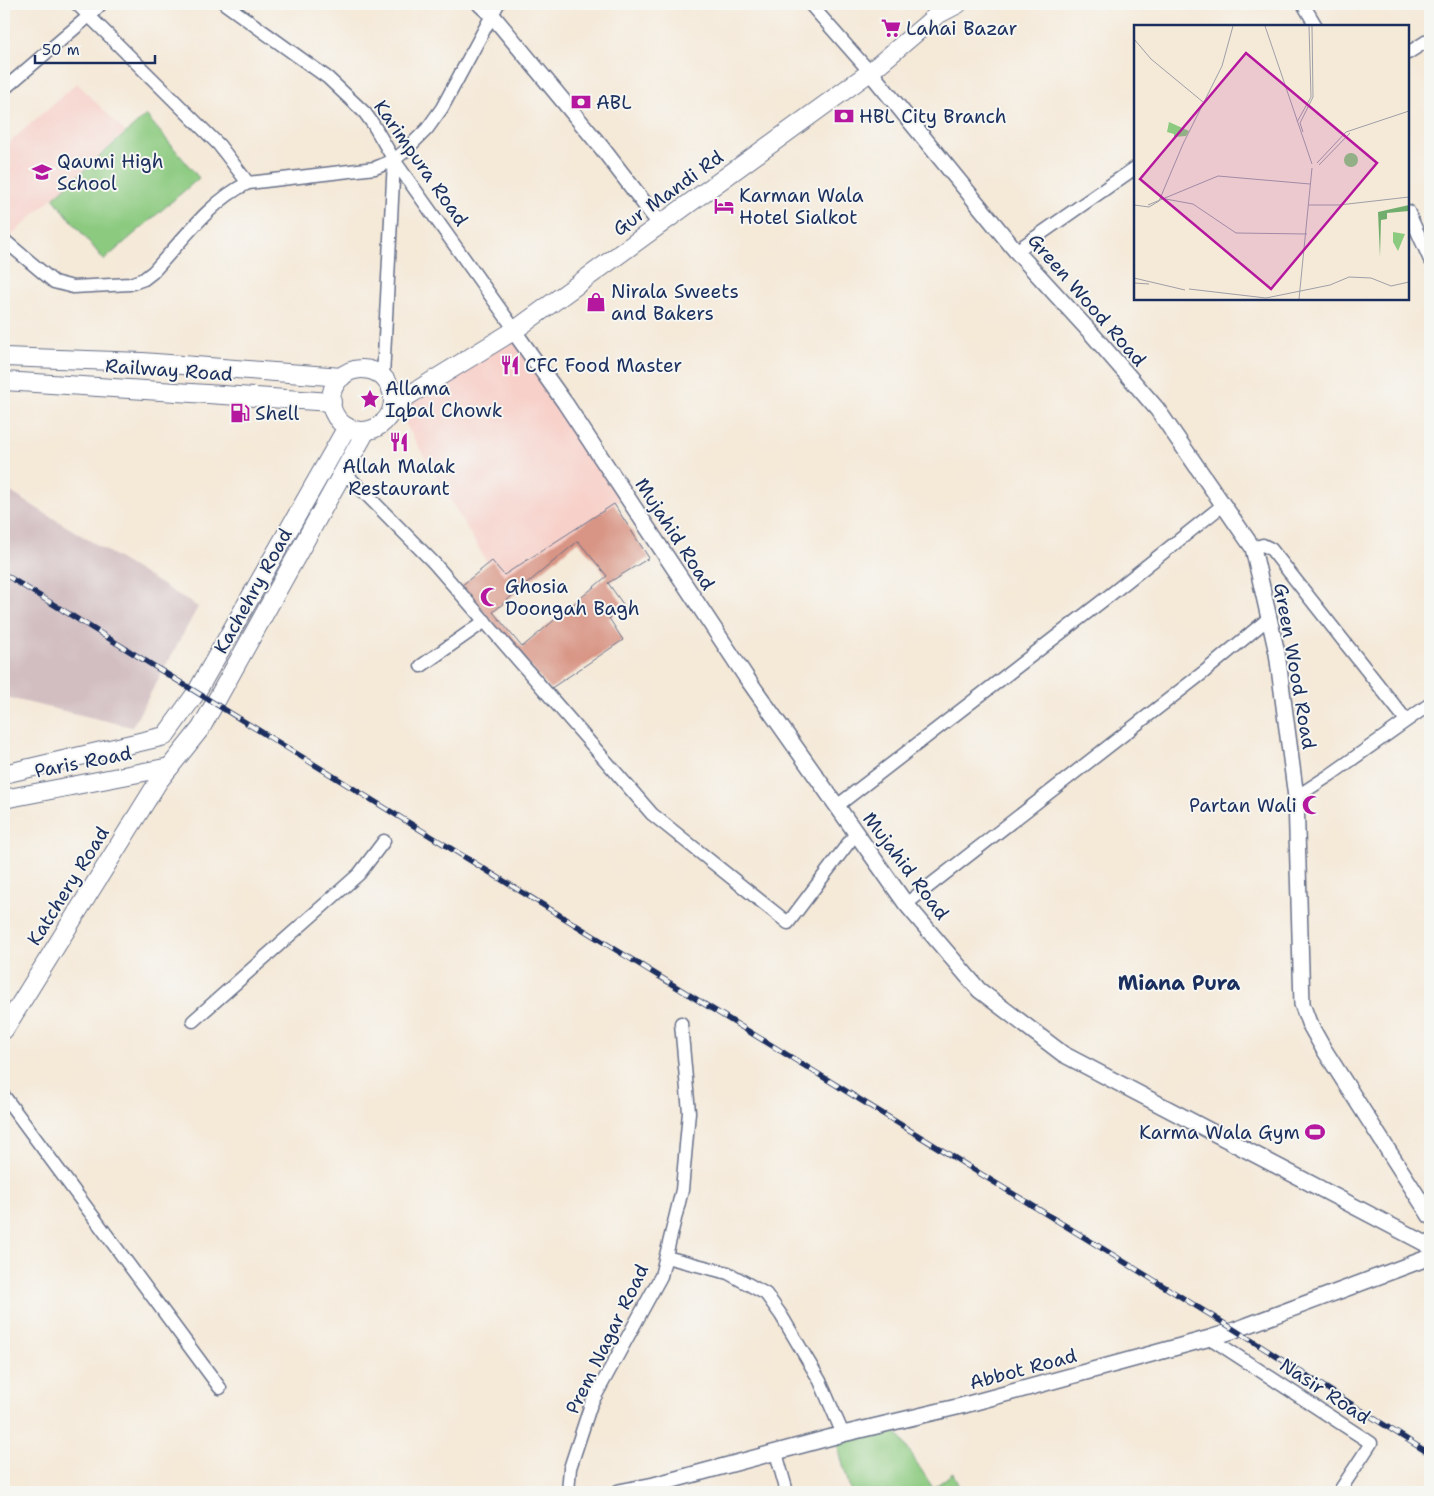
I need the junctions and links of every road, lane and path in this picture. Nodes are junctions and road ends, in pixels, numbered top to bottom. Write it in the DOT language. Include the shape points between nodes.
graph roads {
  1 [pos="77,4"];
  2 [pos="101,4"];
  3 [pos="226,4"];
  4 [pos="480,4"];
  5 [pos="810,4"];
  6 [pos="958,4"];
  7 [pos="1302,4"];
  8 [pos="495,10"];
  9 [pos="89,16"];
  10 [pos="1315,25"];
  11 [pos="1430,39"];
  12 [pos="1409,52"];
  13 [pos="870,72"];
  14 [pos="4,89"];
  15 [pos="394,160"];
  16 [pos="1134,169"];
  17 [pos="248,183"];
  18 [pos="1409,213"];
  19 [pos="661,225"];
  20 [pos="4,240"];
  21 [pos="1016,251"];
  22 [pos="1430,260"];
  23 [pos="515,330"];
  24 [pos="4,357"];
  25 [pos="383,376"];
  26 [pos="342,377"];
  27 [pos="4,381"];
  28 [pos="332,402"];
  29 [pos="393,405"];
  30 [pos="347,427"];
  31 [pos="366,431"];
  32 [pos="344,472"];
  33 [pos="1223,505"];
  34 [pos="1253,548"];
  35 [pos="1269,618"];
  36 [pos="485,621"];
  37 [pos="421,666"];
  38 [pos="1430,704"];
  39 [pos="1406,720"];
  40 [pos="165,736"];
  41 [pos="170,767"];
  42 [pos="4,774"];
  43 [pos="1296,796"];
  44 [pos="4,799"];
  45 [pos="836,806"];
  46 [pos="856,833"];
  47 [pos="384,841"];
  48 [pos="906,904"];
  49 [pos="193,1021"];
  50 [pos="681,1023"];
  51 [pos="4,1030"];
  52 [pos="4,1096"];
  53 [pos="1430,1216"];
  54 [pos="1430,1246"];
  55 [pos="666,1257"];
  56 [pos="1430,1257"];
  57 [pos="1210,1338"];
  58 [pos="220,1388"];
  59 [pos="843,1434"];
  60 [pos="776,1453"];
  61 [pos="568,1492"];
  62 [pos="619,1492"];
  63 [pos="787,1492"];
  64 [pos="1339,1492"];
  1 -- 9 [label="street"];
  2 -- 9 [label="street"];
  3 -- 15 [label="street, Karimpura Road" via="348,96 374,124"];
  4 -- 8 [label="street"];
  5 -- 13 [label="street"];
  6 -- 13 [label="main road, Gur Mandi Rd" via="937,15"];
  7 -- 10 [label="street"];
  8 -- 15 [label="street" via="442,108 427,130"];
  8 -- 19 [label="street"];
  9 -- 14 [label="street"];
  9 -- 17 [label="street" via="219,146"];
  11 -- 12 [label="street"];
  13 -- 19 [label="main road, Gur Mandi Rd"];
  13 -- 21 [label="street, Green Wood Road"];
  15 -- 17 [label="street" via="375,168"];
  15 -- 23 [label="street, Karimpura Road"];
  15 -- 25 [label="street"];
  16 -- 21 [label="street"];
  17 -- 20 [label="street" via="218,202 144,279 130,284 73,287 54,282"];
  18 -- 22 [label="street"];
  19 -- 23 [label="main road, Gur Mandi Rd"];
  21 -- 33 [label="street, Green Wood Road" via="1157,409"];
  23 -- 29 [label="main road, Gur Mandi Rd"];
  23 -- 45 [label="street, Mujahid Road" via="741,670"];
  24 -- 26 [label="main road" via="142,362"];
  25 -- 26 [label="main road" via="364,369 353,370"];
  25 -- 29 [label="main road" via="393,394"];
  26 -- 28 [label="main road" via="333,392"];
  27 -- 28 [label="main road, Railway Road"];
  28 -- 30 [label="main road" via="334,412"];
  29 -- 31 [label="main road" via="384,422"];
  30 -- 31 [label="main road"];
  30 -- 40 [label="main road, Kachehry Road" via="196,693"];
  31 -- 32 [label="main road, Kachehry Road"];
  32 -- 36 [label="street" via="434,563"];
  32 -- 41 [label="main road, Kachehry Road" via="212,709"];
  33 -- 34 [label="street, Green Wood Road"];
  33 -- 45 [label="street"];
  34 -- 35 [label="street, Green Wood Road"];
  34 -- 39 [label="street" via="1264,546 1271,549"];
  35 -- 43 [label="street, Green Wood Road" via="1277,653"];
  35 -- 48 [label="street"];
  36 -- 37 [label="street"];
  36 -- 46 [label="street" via="652,814 788,923"];
  38 -- 39 [label="street"];
  39 -- 43 [label="street"];
  40 -- 42 [label="main road, Paris Road"];
  41 -- 44 [label="main road, Paris Road"];
  41 -- 51 [label="main road, Katchery Road"];
  43 -- 53 [label="street, Green Wood Road" via="1302,1004 1323,1048"];
  45 -- 46 [label="street, Mujahid Road"];
  46 -- 48 [label="street, Mujahid Road"];
  47 -- 49 [label="street" via="359,874"];
  48 -- 54 [label="street, Mujahid Road" via="979,990 1063,1054"];
  50 -- 55 [label="street, Prem Nagar Road" via="689,1112 682,1190"];
  52 -- 58 [label="street"];
  55 -- 59 [label="street" via="728,1273 766,1294 820,1381"];
  55 -- 61 [label="street, Prem Nagar Road" via="661,1276 592,1404 570,1468"];
  56 -- 57 [label="street, Abbot Road"];
  57 -- 59 [label="street, Abbot Road" via="961,1406"];
  57 -- 64 [label="street, Nasir Road" via="1371,1443"];
  59 -- 60 [label="street, Abbot Road"];
  60 -- 62 [label="street, Abbot Road"];
  60 -- 63 [label="street"];
}
